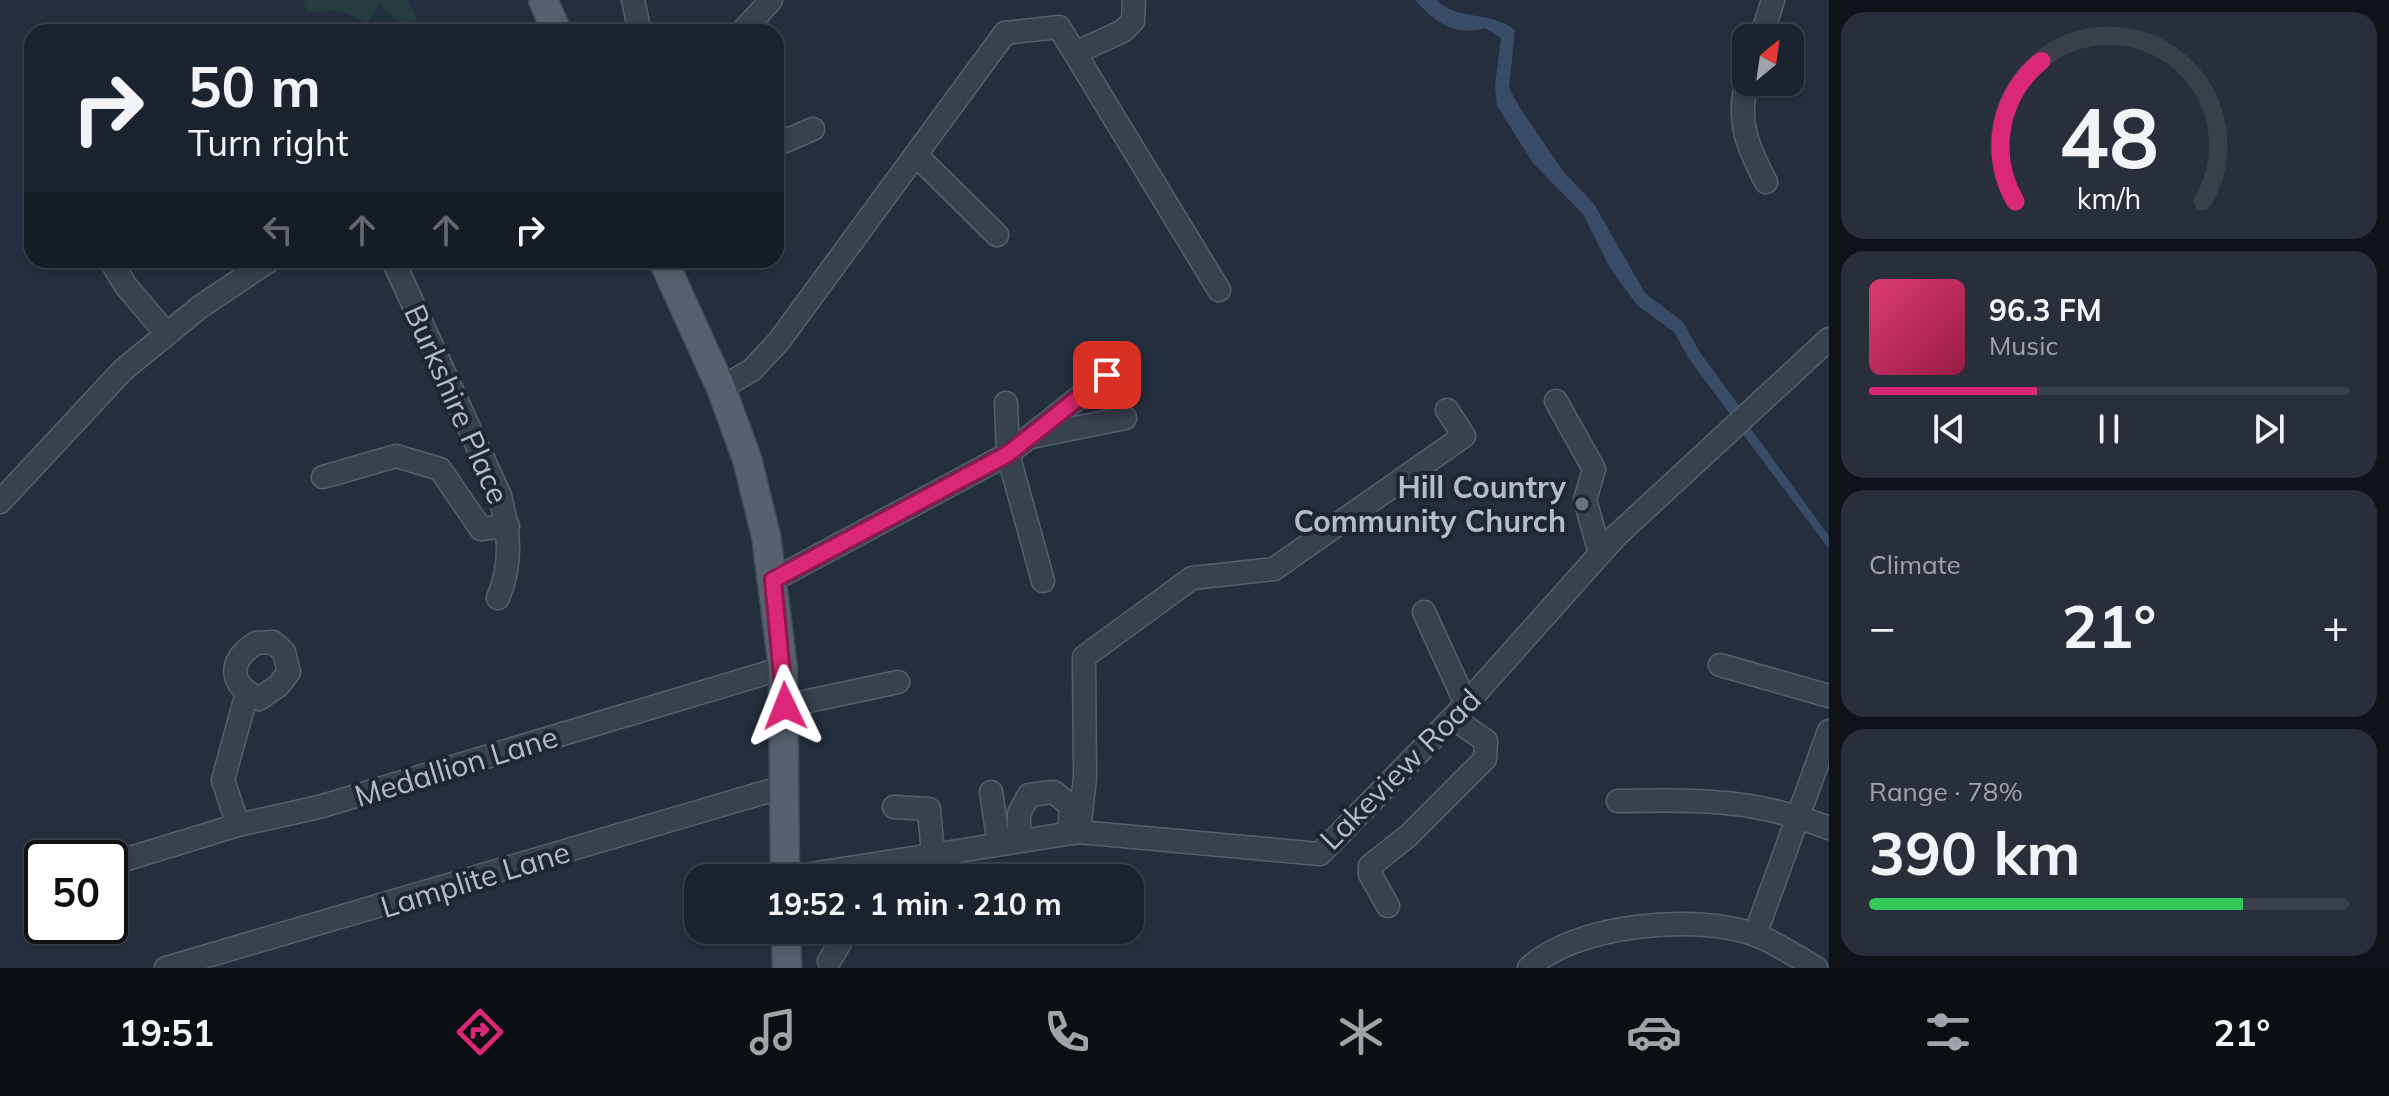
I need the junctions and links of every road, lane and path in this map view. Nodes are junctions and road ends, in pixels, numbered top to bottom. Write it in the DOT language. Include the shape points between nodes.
graph roads {
  1 [pos="543,0"];
  2 [pos="633,0"];
  3 [pos="771,0"];
  4 [pos="1134,0"];
  5 [pos="1773,0"];
  6 [pos="554,24"];
  7 [pos="638,24"];
  8 [pos="749,24"];
  9 [pos="1765,24"];
  10 [pos="1075,53"];
  11 [pos="1745,96"];
  12 [pos="813,129"];
  13 [pos="784,142"];
  14 [pos="916,155"];
  15 [pos="1766,182"];
  16 [pos="997,235"];
  17 [pos="115,268"];
  18 [pos="259,268"];
  19 [pos="397,268"];
  20 [pos="667,268"];
  21 [pos="1219,290"];
  22 [pos="166,333"];
  23 [pos="1829,339"];
  24 [pos="1107,375"];
  25 [pos="721,388"];
  26 [pos="1556,401"];
  27 [pos="1006,403"];
  28 [pos="1447,410"];
  29 [pos="1125,418"];
  30 [pos="1026,437"];
  31 [pos="1008,454"];
  32 [pos="323,477"];
  33 [pos="0,502"];
  34 [pos="508,526"];
  35 [pos="1600,553"];
  36 [pos="773,580"];
  37 [pos="1043,581"];
  38 [pos="498,598"];
  39 [pos="1424,612"];
  40 [pos="1720,665"];
  41 [pos="783,668"];
  42 [pos="898,682"];
  43 [pos="247,693"];
  44 [pos="1829,696"];
  45 [pos="785,706"];
  46 [pos="1460,711"];
  47 [pos="1829,731"];
  48 [pos="783,787"];
  49 [pos="991,792"];
  50 [pos="1618,801"];
  51 [pos="894,807"];
  52 [pos="1799,816"];
  53 [pos="238,825"];
  54 [pos="1829,828"];
  55 [pos="1074,832"];
  56 [pos="1009,843"];
  57 [pos="933,855"];
  58 [pos="128,859"];
  59 [pos="785,864"];
  60 [pos="892,864"];
  61 [pos="1388,906"];
  62 [pos="1755,935"];
  63 [pos="786,944"];
  64 [pos="839,944"];
  65 [pos="829,961"];
  66 [pos="166,968"];
  67 [pos="787,968"];
  68 [pos="1529,968"];
  69 [pos="1816,968"];
  1 -- 6 [label="main road"];
  2 -- 7 [label="street"];
  3 -- 8 [label="street"];
  4 -- 10 [label="street" via="1133,21 1123,31"];
  5 -- 9 [label="street"];
  10 -- 14 [label="street" via="1059,27 1005,33"];
  10 -- 21 [label="street"];
  11 -- 15 [label="street" via="1745,142"];
  12 -- 13 [label="street"];
  14 -- 16 [label="street"];
  14 -- 25 [label="street" via="779,341 752,370"];
  17 -- 22 [label="street"];
  18 -- 22 [label="street"];
  19 -- 34 [label="street, Burkshire Place" via="500,496"];
  20 -- 25 [label="main road"];
  22 -- 33 [label="street" via="114,379"];
  23 -- 35 [label="street, Lakeview Road"];
  24 -- 30 [label="street"];
  25 -- 36 [label="main road" via="756,492"];
  26 -- 35 [label="street" via="1594,469 1585,500"];
  27 -- 31 [label="street"];
  28 -- 55 [label="street" via="1464,436 1274,569 1192,578 1084,657 1085,777"];
  29 -- 30 [label="street"];
  30 -- 31 [label="street"];
  31 -- 36 [label="street"];
  31 -- 37 [label="street"];
  32 -- 34 [label="street" via="396,456 440,469 481,529"];
  34 -- 38 [label="street, Burkshire Place" via="508,565"];
  35 -- 46 [label="street, Lakeview Road"];
  36 -- 41 [label="main road"];
  39 -- 46 [label="street"];
  40 -- 44 [label="street"];
  41 -- 45 [label="main road"];
  41 -- 53 [label="street, Medallion Lane" via="319,807"];
  42 -- 45 [label="street"];
  43 -- 53 [label="street" via="223,780"];
  45 -- 48 [label="main road"];
  46 -- 55 [label="street, Lakeview Road" via="1320,854"];
  46 -- 61 [label="street" via="1486,741 1485,759 1370,866"];
  47 -- 52 [label="street"];
  48 -- 59 [label="main road"];
  48 -- 66 [label="street, Lamplite Lane"];
  49 -- 56 [label="street"];
  50 -- 52 [label="street" via="1722,800"];
  51 -- 57 [label="street" via="929,809"];
  52 -- 54 [label="street"];
  52 -- 62 [label="street"];
  53 -- 58 [label="street, Medallion Lane"];
  55 -- 56 [label="street, Lakeview Road"];
  55 -- 56 [label="street" via="1071,806 1054,792 1029,795"];
  56 -- 57 [label="street, Lakeview Road"];
  57 -- 60 [label="street, Lakeview Road"];
  62 -- 68 [label="street" via="1697,926 1637,927 1565,946 1542,955"];
  62 -- 69 [label="street"];
  63 -- 67 [label="main road"];
  64 -- 65 [label="street"];
}
